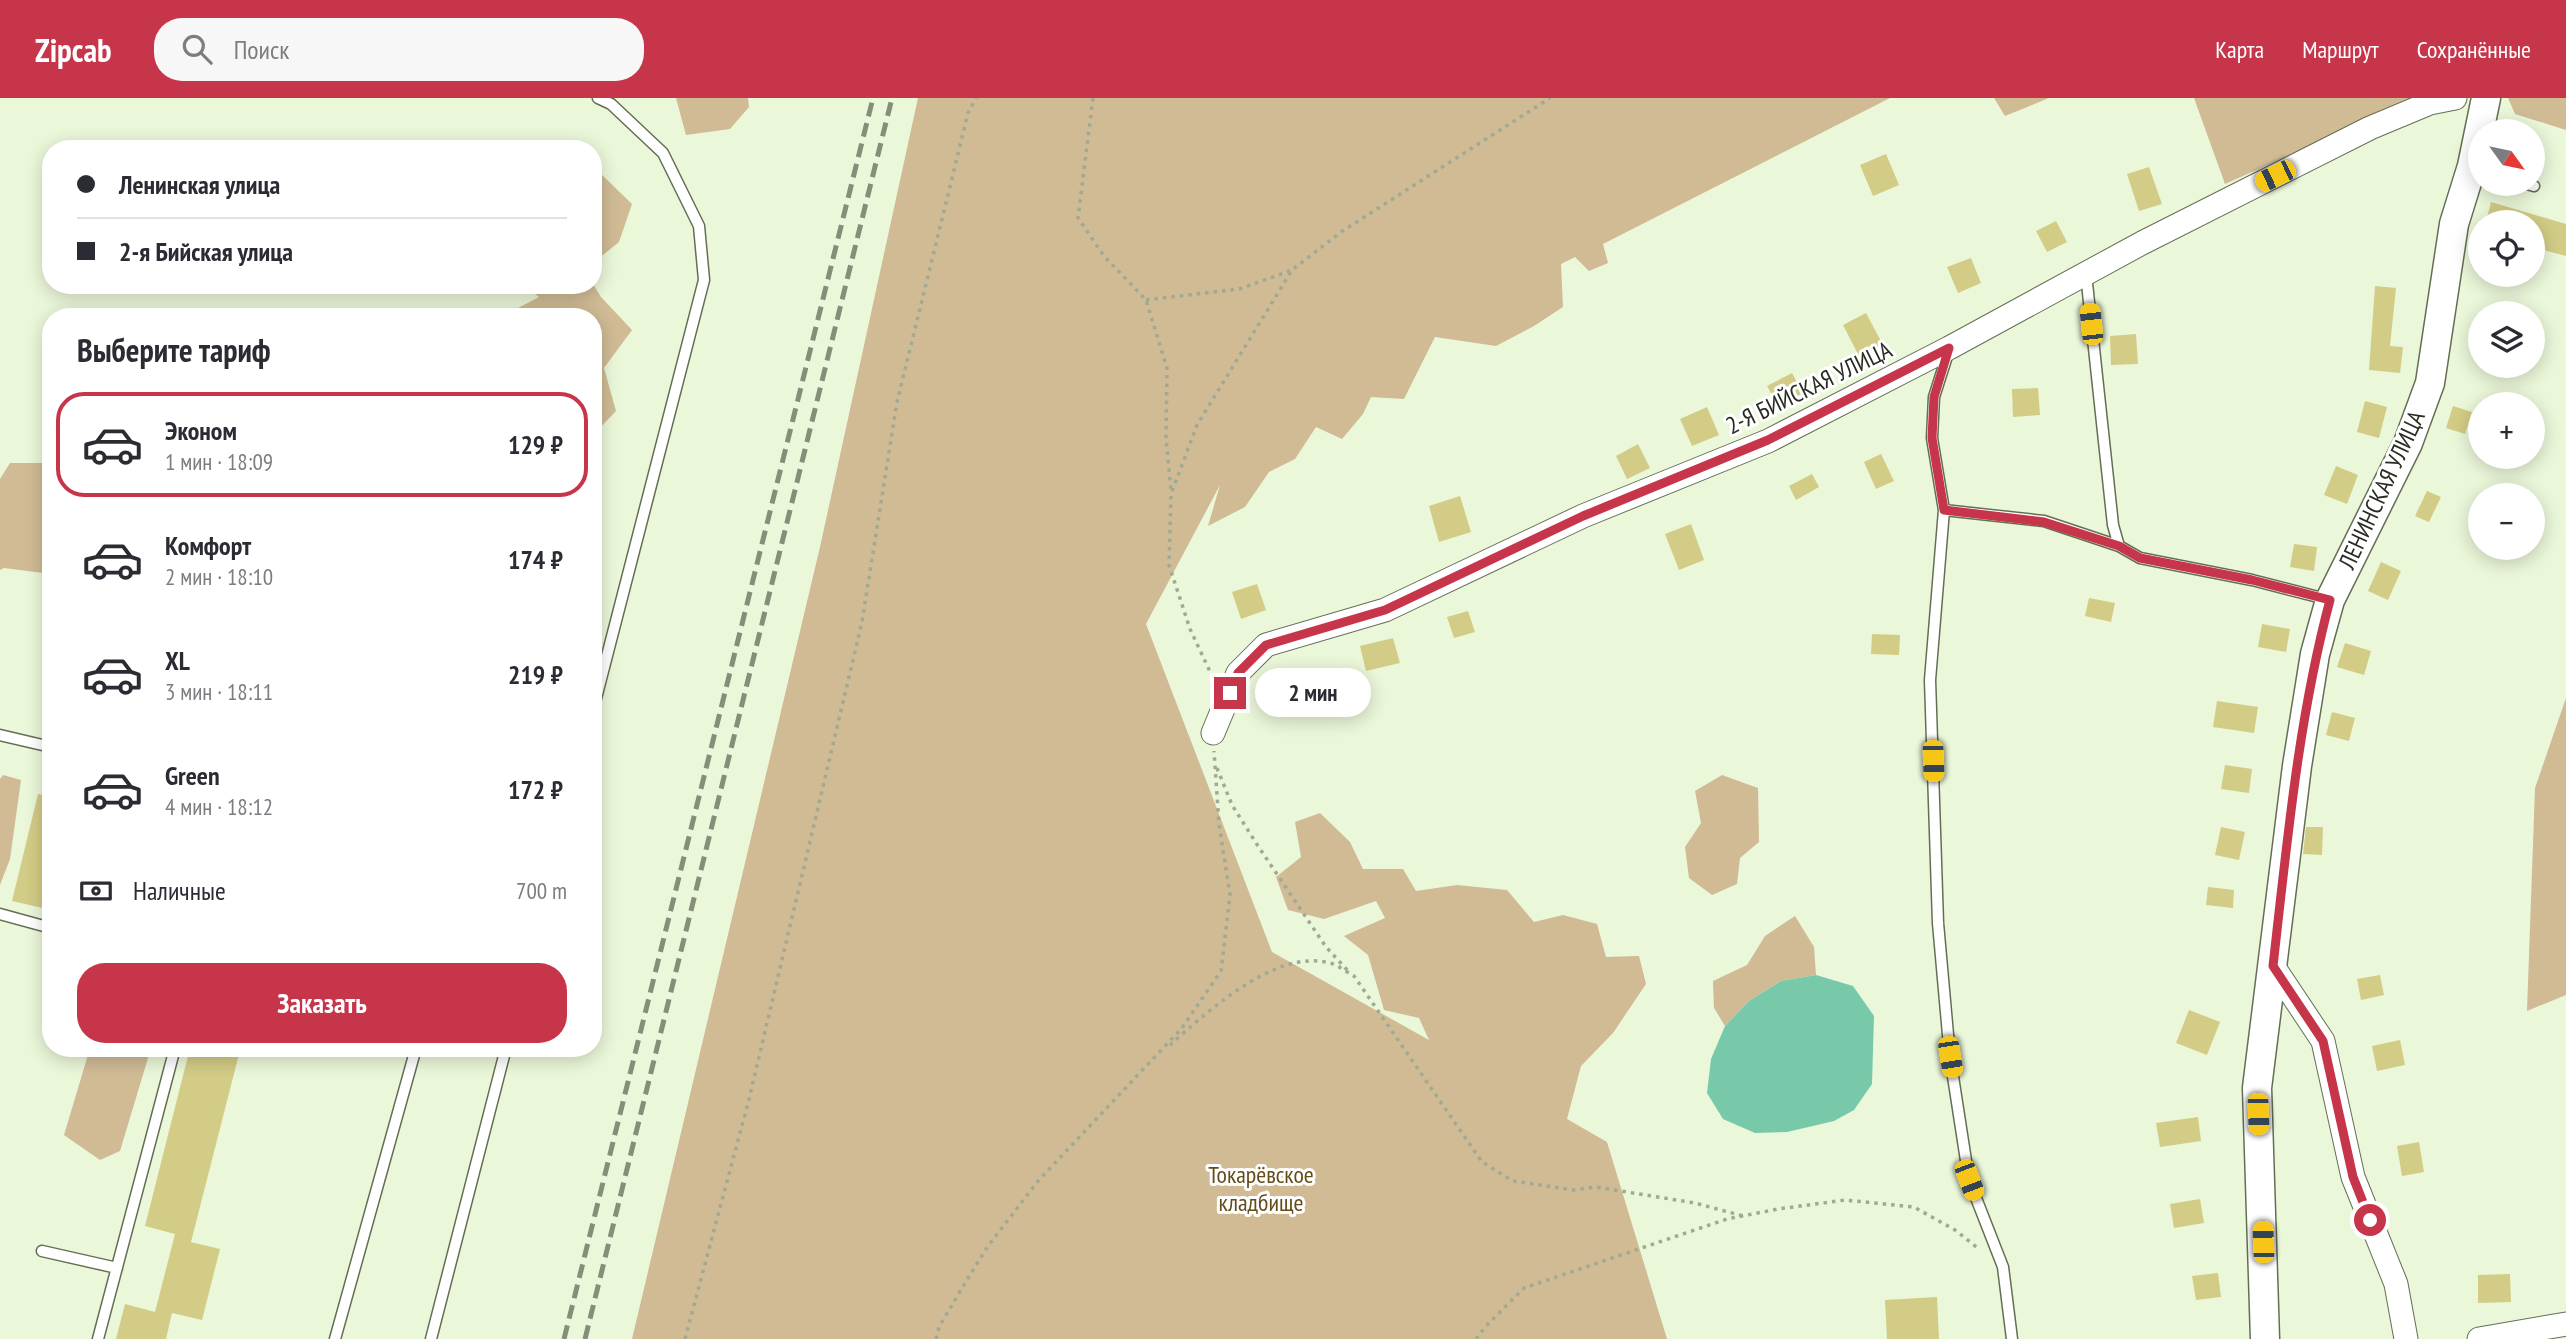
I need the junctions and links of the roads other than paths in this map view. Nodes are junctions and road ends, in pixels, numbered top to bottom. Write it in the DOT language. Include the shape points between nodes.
graph roads {
  1 [pos="597,98"];
  2 [pos="2455,98"];
  3 [pos="2486,98"];
  4 [pos="2483,119"];
  5 [pos="2468,188"];
  6 [pos="2086,274"];
  7 [pos="1949,348"];
  8 [pos="1944,510"];
  9 [pos="2119,546"];
  10 [pos="2330,600"];
  11 [pos="602,675"];
  12 [pos="1213,733"];
  13 [pos="0,735"];
  14 [pos="42,745"];
  15 [pos="0,914"];
  16 [pos="42,926"];
  17 [pos="2273,966"];
  18 [pos="173,1057"];
  19 [pos="413,1057"];
  20 [pos="504,1057"];
  21 [pos="42,1251"];
  22 [pos="117,1268"];
  23 [pos="2566,1324"];
  24 [pos="98,1339"];
  25 [pos="335,1339"];
  26 [pos="431,1339"];
  27 [pos="2012,1339"];
  28 [pos="2266,1339"];
  29 [pos="2406,1339"];
  30 [pos="2479,1339"];
  1 -- 11 [label="lane" via="611,104 663,153 699,226 704,280"];
  2 -- 6 [label="street, 2-Я БИЙСКАЯ УЛИЦА" via="2430,103 2370,128"];
  3 -- 4 [label="street, ЛЕНИНСКАЯ УЛИЦА"];
  5 -- 10 [label="street, ЛЕНИНСКАЯ УЛИЦА" via="2454,224 2430,383 2408,443"];
  6 -- 7 [label="street, 2-Я БИЙСКАЯ УЛИЦА"];
  6 -- 9 [label="lane"];
  7 -- 8 [label="lane" via="1934,397 1932,438"];
  7 -- 12 [label="street, 2-Я БИЙСКАЯ УЛИЦА" via="1768,440 1583,516 1385,610 1266,645 1238,673"];
  8 -- 9 [label="lane" via="2044,522"];
  8 -- 27 [label="lane" via="1930,680 1938,923 1950,1057 1969,1180 2003,1267"];
  9 -- 10 [label="lane" via="2140,558"];
  10 -- 17 [label="street, ЛЕНИНСКАЯ УЛИЦА" via="2315,654 2297,766"];
  13 -- 14 [label="lane"];
  15 -- 16 [label="lane"];
  17 -- 28 [label="street, ЛЕНИНСКАЯ УЛИЦА" via="2257,1088"];
  17 -- 29 [label="street" via="2323,1041 2353,1177 2396,1284"];
  18 -- 22 [label="lane"];
  19 -- 25 [label="lane"];
  20 -- 26 [label="lane"];
  21 -- 22 [label="lane"];
  22 -- 24 [label="lane"];
  23 -- 30 [label="street"];
}
